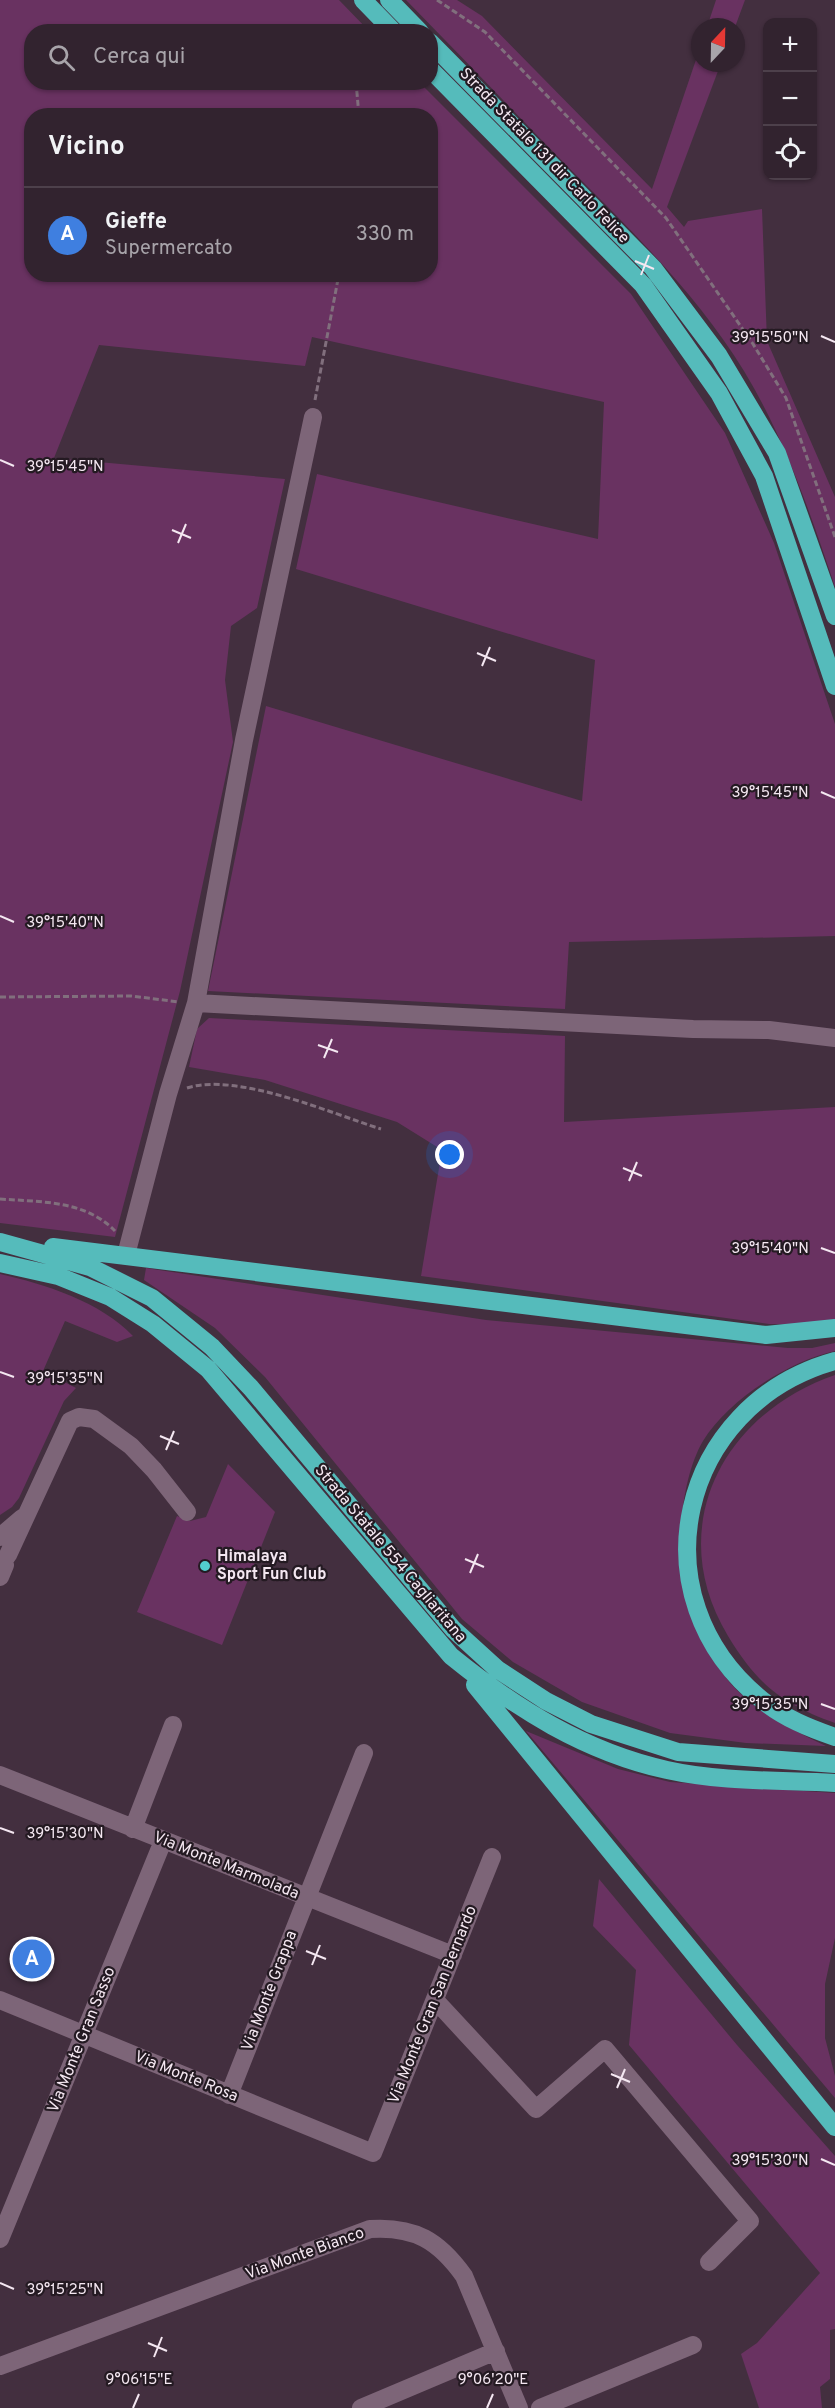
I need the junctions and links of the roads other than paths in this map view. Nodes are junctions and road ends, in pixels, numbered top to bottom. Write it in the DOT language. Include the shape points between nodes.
graph roads {
  1 [pos="363,0"];
  2 [pos="389,0"];
  3 [pos="386,24"];
  4 [pos="412,24"];
  5 [pos="438,50"];
  6 [pos="438,77"];
  7 [pos="312,417"];
  8 [pos="835,616"];
  9 [pos="835,686"];
  10 [pos="196,1003"];
  11 [pos="835,1038"];
  12 [pos="2,1242"];
  13 [pos="127,1250"];
  14 [pos="0,1263"];
  15 [pos="835,1328"];
  16 [pos="835,1361"];
  17 [pos="187,1512"];
  18 [pos="26,1515"];
  19 [pos="0,1537"];
  20 [pos="3,1562"];
  21 [pos="451,1656"];
  22 [pos="173,1725"];
  23 [pos="835,1737"];
  24 [pos="364,1753"];
  25 [pos="835,1764"];
  26 [pos="0,1775"];
  27 [pos="835,1783"];
  28 [pos="132,1829"];
  29 [pos="163,1841"];
  30 [pos="492,1857"];
  31 [pos="307,1898"];
  32 [pos="453,1955"];
  33 [pos="0,2000"];
  34 [pos="436,2001"];
  35 [pos="85,2036"];
  36 [pos="230,2095"];
  37 [pos="835,2127"];
  38 [pos="373,2153"];
  39 [pos="0,2239"];
  40 [pos="709,2262"];
  41 [pos="693,2345"];
  42 [pos="496,2351"];
  43 [pos="0,2366"];
  44 [pos="361,2408"];
  45 [pos="519,2408"];
  46 [pos="540,2408"];
  1 -- 3 [label="highway"];
  2 -- 4 [label="highway"];
  5 -- 8 [label="highway, Strada Statale 131 dir Carlo Felice" via="653,268 719,356 777,453"];
  6 -- 9 [label="highway, Strada Statale 131 dir Carlo Felice" via="643,285 719,393 764,476"];
  7 -- 10 [label="street" via="246,728"];
  10 -- 11 [label="street" via="769,1030"];
  10 -- 13 [label="street"];
  12 -- 13 [label="highway"];
  12 -- 25 [label="highway, Strada Statale 554 Cagliaritana" via="90,1267 152,1298 212,1347 251,1388 453,1629 497,1669 546,1701 591,1724 678,1752"];
  13 -- 15 [label="highway" via="766,1335"];
  14 -- 21 [label="highway, Strada Statale 554 Cagliaritana" via="58,1276 110,1297 153,1324 208,1369"];
  16 -- 23 [label="highway" via="813,1367 772,1388 743,1412 720,1439 703,1469 687,1539 695,1599 708,1636 723,1658 763,1701 803,1726"];
  17 -- 18 [label="street" via="131,1446 94,1419 79,1417 70,1421"];
  18 -- 19 [label="street"];
  18 -- 20 [label="street"];
  21 -- 27 [label="highway, Strada Statale 554 Cagliaritana" via="492,1690 536,1718 619,1756 666,1770 715,1777"];
  21 -- 37 [label="highway"];
  22 -- 28 [label="street"];
  24 -- 31 [label="street, Via Monte Grappa"];
  26 -- 28 [label="street, Via Monte Marmolada"];
  28 -- 29 [label="street, Via Monte Marmolada"];
  29 -- 31 [label="street, Via Monte Marmolada"];
  29 -- 35 [label="street, Via Monte Gran Sasso"];
  30 -- 32 [label="street, Via Monte Gran San Bernardo"];
  31 -- 32 [label="street, Via Monte Marmolada"];
  31 -- 36 [label="street, Via Monte Grappa"];
  32 -- 34 [label="street, Via Monte Gran San Bernardo"];
  33 -- 35 [label="street, Via Monte Rosa"];
  34 -- 38 [label="street, Via Monte Gran San Bernardo"];
  34 -- 40 [label="street" via="536,2109 605,2049 750,2221"];
  35 -- 36 [label="street, Via Monte Rosa"];
  35 -- 39 [label="street, Via Monte Gran Sasso"];
  36 -- 38 [label="street, Via Monte Rosa"];
  41 -- 46 [label="street"];
  42 -- 43 [label="street, Via Monte Bianco" via="464,2276 452,2259 422,2236 387,2228 370,2229"];
  42 -- 44 [label="street"];
  42 -- 45 [label="street, Via Monte Bianco"];
}
